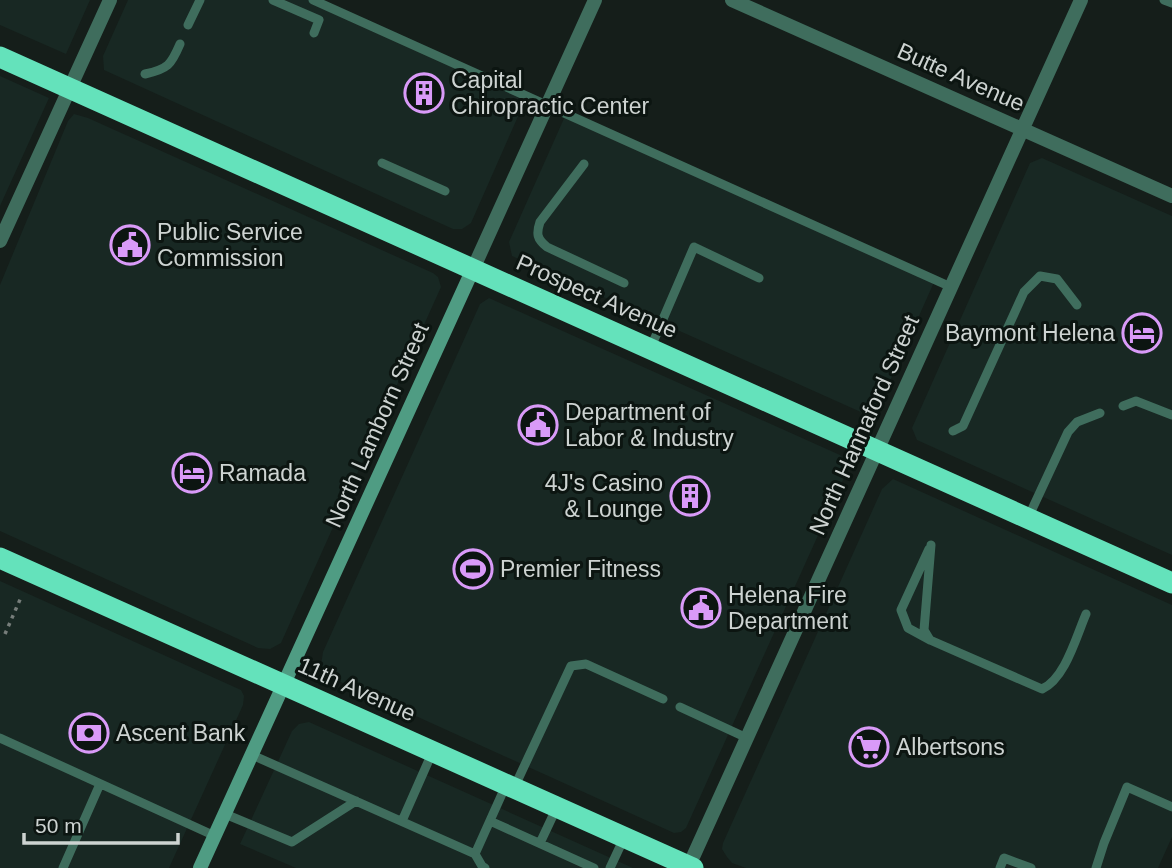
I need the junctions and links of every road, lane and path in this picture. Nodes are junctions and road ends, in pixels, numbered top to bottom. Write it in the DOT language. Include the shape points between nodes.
graph roads {
  1 [pos="110,0"];
  2 [pos="200,0"];
  3 [pos="273,0"];
  4 [pos="313,0"];
  5 [pos="595,0"];
  6 [pos="732,0"];
  7 [pos="1081,0"];
  8 [pos="1164,0"];
  9 [pos="1172,4"];
  10 [pos="188,25"];
  11 [pos="314,33"];
  12 [pos="180,44"];
  13 [pos="0,57"];
  14 [pos="145,74"];
  15 [pos="70,88"];
  16 [pos="548,106"];
  17 [pos="1023,128"];
  18 [pos="382,163"];
  19 [pos="584,164"];
  20 [pos="445,191"];
  21 [pos="1172,196"];
  22 [pos="0,241"];
  23 [pos="473,269"];
  24 [pos="759,278"];
  25 [pos="624,283"];
  26 [pos="951,287"];
  27 [pos="1077,305"];
  28 [pos="650,348"];
  29 [pos="1123,406"];
  30 [pos="1100,413"];
  31 [pos="1172,415"];
  32 [pos="953,431"];
  33 [pos="877,450"];
  34 [pos="1028,518"];
  35 [pos="0,558"];
  36 [pos="1172,583"];
  37 [pos="22,595"];
  38 [pos="1086,614"];
  39 [pos="5,634"];
  40 [pos="930,640"];
  41 [pos="284,685"];
  42 [pos="663,699"];
  43 [pos="680,707"];
  44 [pos="0,738"];
  45 [pos="747,738"];
  46 [pos="433,751"];
  47 [pos="252,755"];
  48 [pos="100,784"];
  49 [pos="510,786"];
  50 [pos="356,801"];
  51 [pos="556,807"];
  52 [pos="1172,807"];
  53 [pos="225,814"];
  54 [pos="402,821"];
  55 [pos="490,821"];
  56 [pos="215,836"];
  57 [pos="624,837"];
  58 [pos="540,843"];
  59 [pos="475,854"];
  60 [pos="63,868"];
  61 [pos="200,868"];
  62 [pos="485,868"];
  63 [pos="594,868"];
  64 [pos="610,868"];
  65 [pos="692,868"];
  66 [pos="1000,868"];
  67 [pos="1031,868"];
  68 [pos="1096,868"];
  1 -- 15 [label="street"];
  2 -- 10 [label="lane"];
  3 -- 11 [label="lane" via="319,20"];
  4 -- 16 [label="lane"];
  5 -- 16 [label="street, North Lamborn Street"];
  6 -- 17 [label="street, Butte Avenue"];
  7 -- 17 [label="street, North Hannaford Street"];
  8 -- 9 [label="lane"];
  12 -- 14 [label="lane" via="172,62"];
  13 -- 15 [label="highway, Prospect Avenue"];
  15 -- 22 [label="street"];
  15 -- 23 [label="highway, Prospect Avenue"];
  16 -- 23 [label="street, North Lamborn Street"];
  16 -- 26 [label="lane"];
  17 -- 21 [label="street, Butte Avenue"];
  17 -- 26 [label="street, North Hannaford Street"];
  18 -- 20 [label="lane"];
  19 -- 25 [label="lane" via="540,222 538,240"];
  23 -- 28 [label="highway, Prospect Avenue"];
  23 -- 41 [label="street, North Lamborn Street"];
  24 -- 28 [label="lane" via="694,247"];
  26 -- 33 [label="street, North Hannaford Street"];
  27 -- 32 [label="lane" via="1058,279 1040,276 1024,292 963,426"];
  28 -- 33 [label="highway, Prospect Avenue"];
  29 -- 31 [label="lane" via="1136,401"];
  30 -- 34 [label="lane" via="1077,422 1068,432"];
  33 -- 34 [label="highway, Prospect Avenue"];
  33 -- 45 [label="street, North Hannaford Street"];
  34 -- 36 [label="highway, Prospect Avenue"];
  35 -- 41 [label="highway, 11th Avenue"];
  37 -- 39 [label="path"];
  38 -- 40 [label="lane" via="1059,676 1042,689"];
  40 -- 40 [label="lane" via="908,628 901,610 931,545 924,630"];
  41 -- 46 [label="highway, 11th Avenue"];
  41 -- 47 [label="street, North Lamborn Street"];
  42 -- 49 [label="lane" via="586,664 571,666"];
  43 -- 45 [label="lane"];
  44 -- 48 [label="lane"];
  45 -- 65 [label="street, North Hannaford Street"];
  46 -- 49 [label="highway, 11th Avenue"];
  46 -- 54 [label="lane"];
  47 -- 50 [label="lane"];
  47 -- 53 [label="street, North Lamborn Street"];
  48 -- 56 [label="lane"];
  48 -- 60 [label="lane"];
  49 -- 51 [label="highway, 11th Avenue"];
  49 -- 55 [label="lane"];
  50 -- 53 [label="lane" via="292,842"];
  50 -- 54 [label="lane"];
  51 -- 57 [label="highway, 11th Avenue"];
  51 -- 58 [label="lane"];
  52 -- 68 [label="lane" via="1128,787"];
  53 -- 56 [label="street, North Lamborn Street"];
  54 -- 59 [label="lane"];
  55 -- 58 [label="lane"];
  55 -- 59 [label="lane"];
  56 -- 61 [label="street, North Lamborn Street"];
  57 -- 64 [label="lane"];
  57 -- 65 [label="highway, 11th Avenue"];
  58 -- 63 [label="lane"];
  59 -- 62 [label="lane"];
  66 -- 67 [label="lane" via="1004,858"];
}
